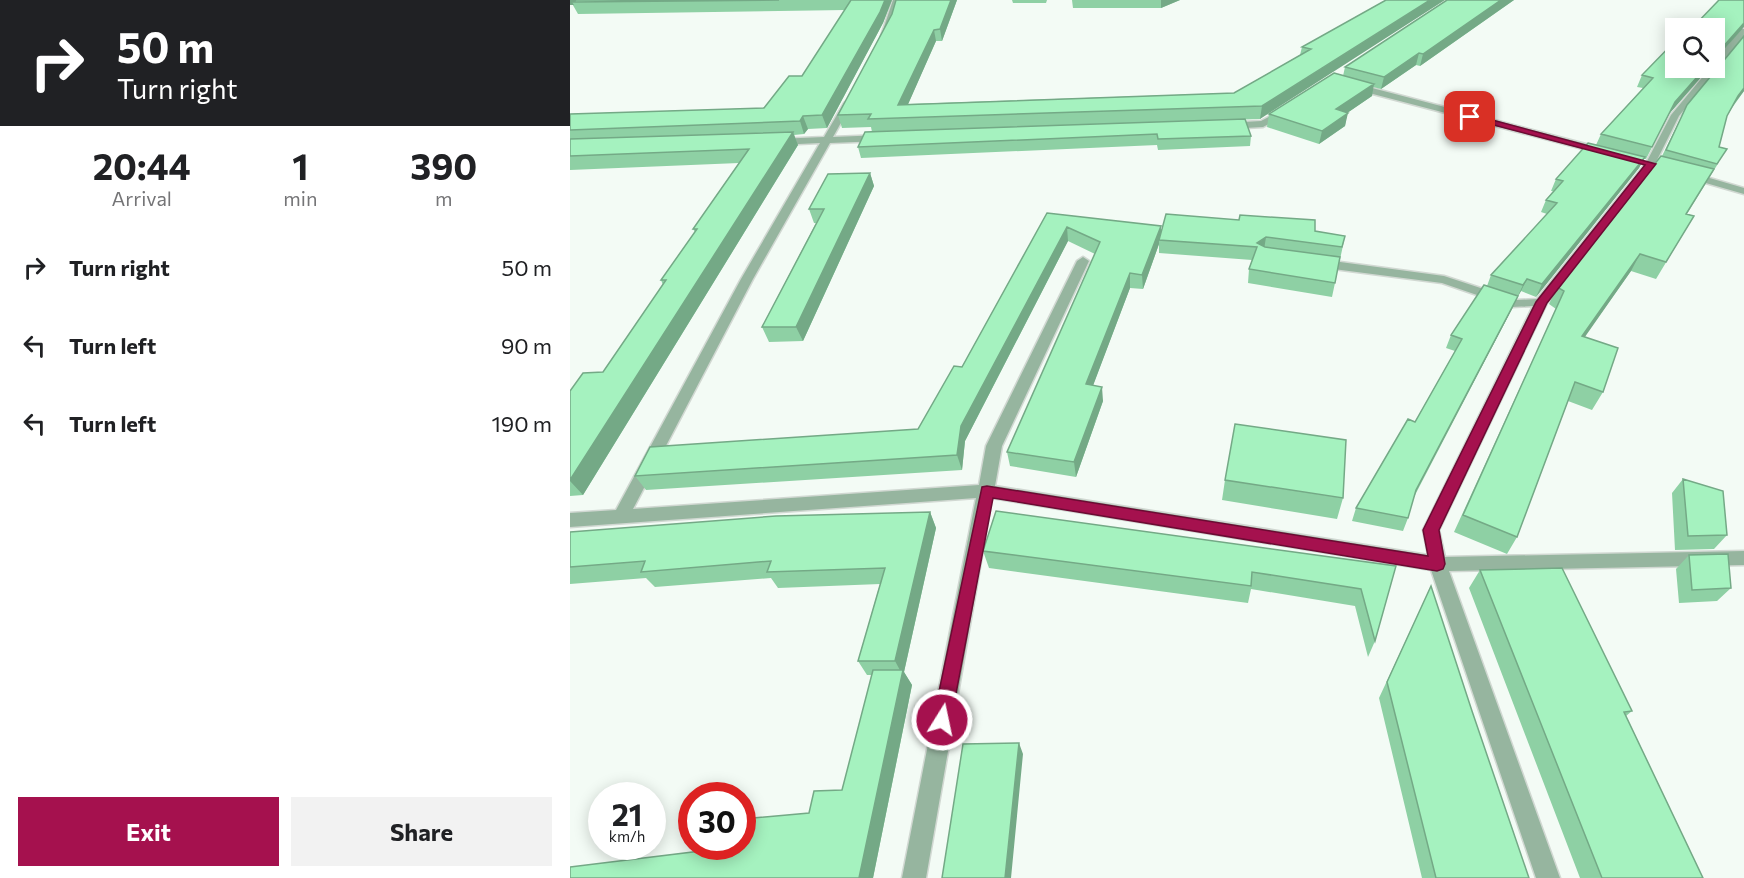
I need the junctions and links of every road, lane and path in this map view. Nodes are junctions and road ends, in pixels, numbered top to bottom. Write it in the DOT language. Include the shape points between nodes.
graph roads {
  1 [pos="896,0"];
  2 [pos="1744,31"];
  3 [pos="878,45"];
  4 [pos="1345,84"];
  5 [pos="856,87"];
  6 [pos="1293,106"];
  7 [pos="1216,126"];
  8 [pos="898,138"];
  9 [pos="828,140"];
  10 [pos="769,142"];
  11 [pos="1617,155"];
  12 [pos="1682,173"];
  13 [pos="1744,191"];
  14 [pos="1083,261"];
  15 [pos="1309,262"];
  16 [pos="1541,302"];
  17 [pos="987,491"];
  18 [pos="620,518"];
  19 [pos="570,520"];
  20 [pos="1744,558"];
  21 [pos="1437,564"];
  22 [pos="914,878"];
  23 [pos="1548,878"];
  1 -- 3 [label="street"];
  2 -- 16 [label="street" via="1675,115 1651,164"];
  4 -- 11 [label="street"];
  5 -- 9 [label="street"];
  6 -- 7 [label="street" via="1263,124"];
  8 -- 9 [label="street"];
  9 -- 10 [label="street"];
  9 -- 18 [label="street" via="747,279"];
  12 -- 13 [label="street"];
  14 -- 17 [label="street" via="994,446"];
  15 -- 16 [label="street" via="1444,280 1516,304"];
  16 -- 21 [label="street" via="1431,530"];
  17 -- 18 [label="street"];
  17 -- 21 [label="street"];
  17 -- 22 [label="street"];
  18 -- 19 [label="street"];
  20 -- 21 [label="street"];
  21 -- 23 [label="street"];
}
